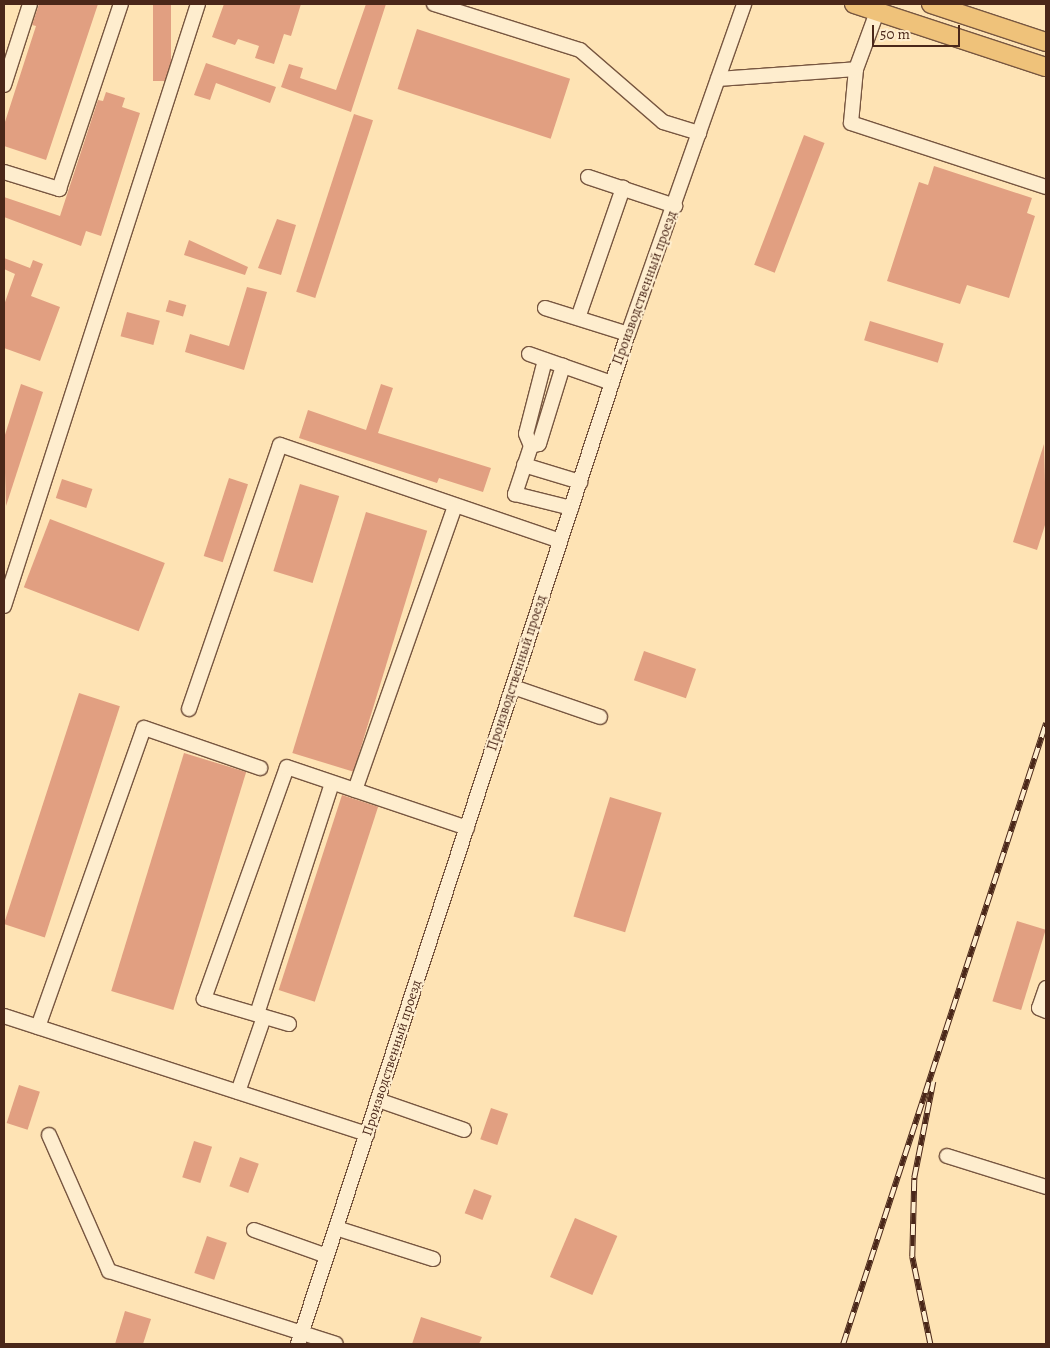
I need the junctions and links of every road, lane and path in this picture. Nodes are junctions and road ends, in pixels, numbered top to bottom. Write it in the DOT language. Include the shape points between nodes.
graph roads {
  1 [pos="30,4"];
  2 [pos="121,4"];
  3 [pos="198,4"];
  4 [pos="434,4"];
  5 [pos="744,4"];
  6 [pos="854,4"];
  7 [pos="931,4"];
  8 [pos="878,12"];
  9 [pos="1046,42"];
  10 [pos="1046,67"];
  11 [pos="856,69"];
  12 [pos="718,79"];
  13 [pos="4,85"];
  14 [pos="699,133"];
  15 [pos="4,172"];
  16 [pos="588,177"];
  17 [pos="1046,187"];
  18 [pos="623,188"];
  19 [pos="675,206"];
  20 [pos="545,308"];
  21 [pos="578,318"];
  22 [pos="628,334"];
  23 [pos="529,354"];
  24 [pos="545,360"];
  25 [pos="563,366"];
  26 [pos="612,383"];
  27 [pos="531,446"];
  28 [pos="524,465"];
  29 [pos="580,482"];
  30 [pos="455,506"];
  31 [pos="571,508"];
  32 [pos="560,541"];
  33 [pos="4,606"];
  34 [pos="513,687"];
  35 [pos="189,708"];
  36 [pos="600,717"];
  37 [pos="260,768"];
  38 [pos="330,786"];
  39 [pos="355,790"];
  40 [pos="467,828"];
  41 [pos="1046,988"];
  42 [pos="1046,1011"];
  43 [pos="4,1016"];
  44 [pos="260,1016"];
  45 [pos="289,1024"];
  46 [pos="38,1027"];
  47 [pos="238,1092"];
  48 [pos="378,1100"];
  49 [pos="464,1130"];
  50 [pos="367,1134"];
  51 [pos="49,1135"];
  52 [pos="947,1156"];
  53 [pos="1046,1187"];
  54 [pos="336,1228"];
  55 [pos="254,1230"];
  56 [pos="327,1256"];
  57 [pos="433,1259"];
  58 [pos="300,1338"];
  59 [pos="336,1344"];
  1 -- 13 [label="street"];
  2 -- 15 [label="street" via="59,189"];
  3 -- 33 [label="street"];
  4 -- 14 [label="street" via="580,50 663,122"];
  5 -- 12 [label="street, Производственный проезд"];
  6 -- 8 [label="main road"];
  7 -- 9 [label="main road"];
  8 -- 10 [label="main road"];
  8 -- 11 [label="street"];
  11 -- 12 [label="street"];
  11 -- 17 [label="street" via="852,123"];
  12 -- 14 [label="street, Производственный проезд"];
  14 -- 19 [label="street, Производственный проезд"];
  16 -- 18 [label="street"];
  18 -- 19 [label="street"];
  18 -- 21 [label="street"];
  19 -- 22 [label="street, Производственный проезд"];
  20 -- 21 [label="street"];
  21 -- 22 [label="street"];
  22 -- 26 [label="street, Производственный проезд"];
  23 -- 24 [label="street"];
  24 -- 25 [label="street"];
  24 -- 27 [label="street" via="526,434"];
  25 -- 26 [label="street"];
  25 -- 27 [label="street" via="539,444"];
  26 -- 29 [label="street, Производственный проезд"];
  27 -- 28 [label="street"];
  28 -- 29 [label="street"];
  28 -- 31 [label="street" via="515,494"];
  29 -- 31 [label="street, Производственный проезд"];
  30 -- 32 [label="street"];
  30 -- 35 [label="street" via="280,445"];
  30 -- 39 [label="street"];
  31 -- 32 [label="street, Производственный проезд"];
  32 -- 34 [label="street, Производственный проезд"];
  34 -- 36 [label="street"];
  34 -- 40 [label="street, Производственный проезд"];
  37 -- 46 [label="street" via="144,728"];
  38 -- 44 [label="street"];
  39 -- 40 [label="street"];
  39 -- 44 [label="street" via="287,767 204,999"];
  40 -- 48 [label="street, Производственный проезд"];
  41 -- 42 [label="street" via="1039,1008"];
  43 -- 46 [label="street"];
  44 -- 45 [label="street"];
  44 -- 47 [label="street"];
  46 -- 47 [label="street"];
  47 -- 50 [label="street"];
  48 -- 49 [label="street"];
  48 -- 50 [label="street, Производственный проезд"];
  50 -- 54 [label="street, Производственный проезд"];
  51 -- 58 [label="street" via="110,1271"];
  52 -- 53 [label="street"];
  54 -- 56 [label="street, Производственный проезд"];
  54 -- 57 [label="street"];
  55 -- 56 [label="street"];
  56 -- 58 [label="street, Производственный проезд"];
  58 -- 59 [label="street"];
}
